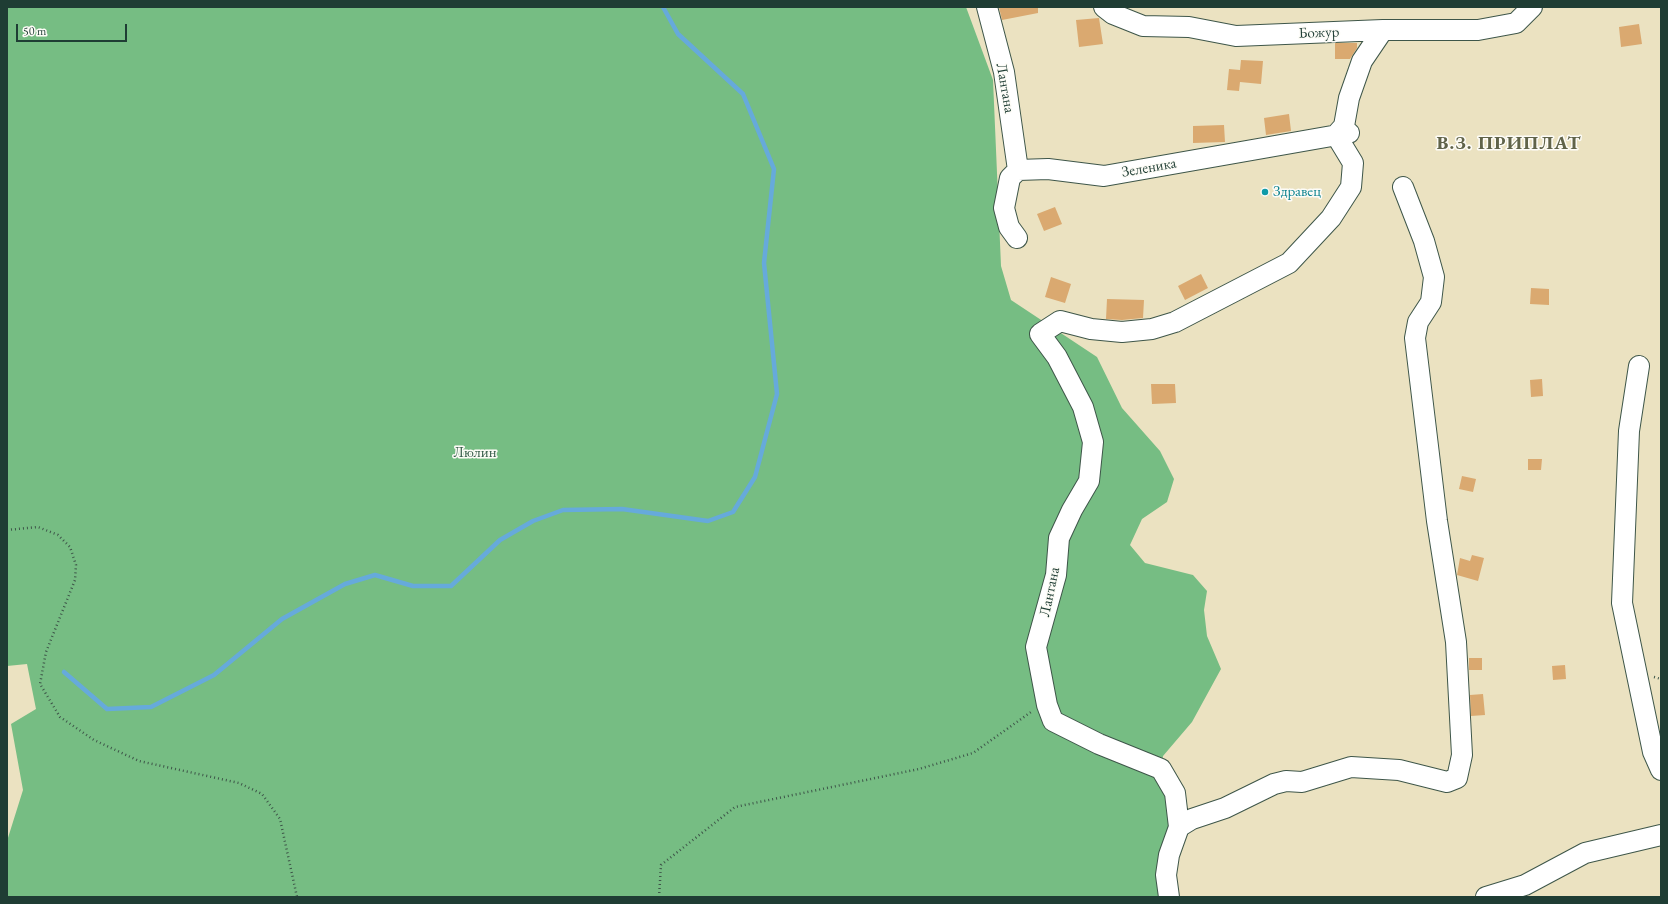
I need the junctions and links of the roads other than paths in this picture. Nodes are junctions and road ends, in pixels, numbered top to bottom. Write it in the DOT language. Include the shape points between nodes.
graph roads {
  1 [pos="987,7"];
  2 [pos="1104,7"];
  3 [pos="1532,7"];
  4 [pos="1382,30"];
  5 [pos="1345,134"];
  6 [pos="1018,170"];
  7 [pos="1403,187"];
  8 [pos="1017,238"];
  9 [pos="1639,366"];
  10 [pos="1661,770"];
  11 [pos="1179,827"];
  12 [pos="1661,835"];
  13 [pos="1169,897"];
  14 [pos="1486,897"];
  1 -- 6 [label="street, Лантана" via="1004,72"];
  2 -- 4 [label="street, Божур" via="1113,14 1143,26 1189,27 1236,36"];
  3 -- 4 [label="street, Божур" via="1516,23 1478,30"];
  4 -- 5 [label="street" via="1362,61 1349,98"];
  5 -- 6 [label="street, Зеленика" via="1104,176 1048,169"];
  5 -- 11 [label="street, Лантана" via="1352,163 1351,187 1331,218 1289,263 1175,322 1152,329 1122,332 1091,329 1060,321 1040,334 1057,356 1083,407 1093,442 1089,481 1059,538 1056,575 1036,647 1047,705 1046,714 1099,744 1161,769 1176,792"];
  6 -- 8 [label="street" via="1010,178 1004,208 1009,227"];
  7 -- 11 [label="street" via="1424,241 1434,276 1430,302 1418,322 1415,338 1437,521 1456,642 1462,755 1457,778 1447,782 1399,770 1351,767 1302,782 1286,780 1274,784"];
  9 -- 10 [label="street" via="1629,431 1622,603 1653,752"];
  11 -- 13 [label="street" via="1169,855 1166,875"];
  12 -- 14 [label="street" via="1585,853 1525,885"];
}
